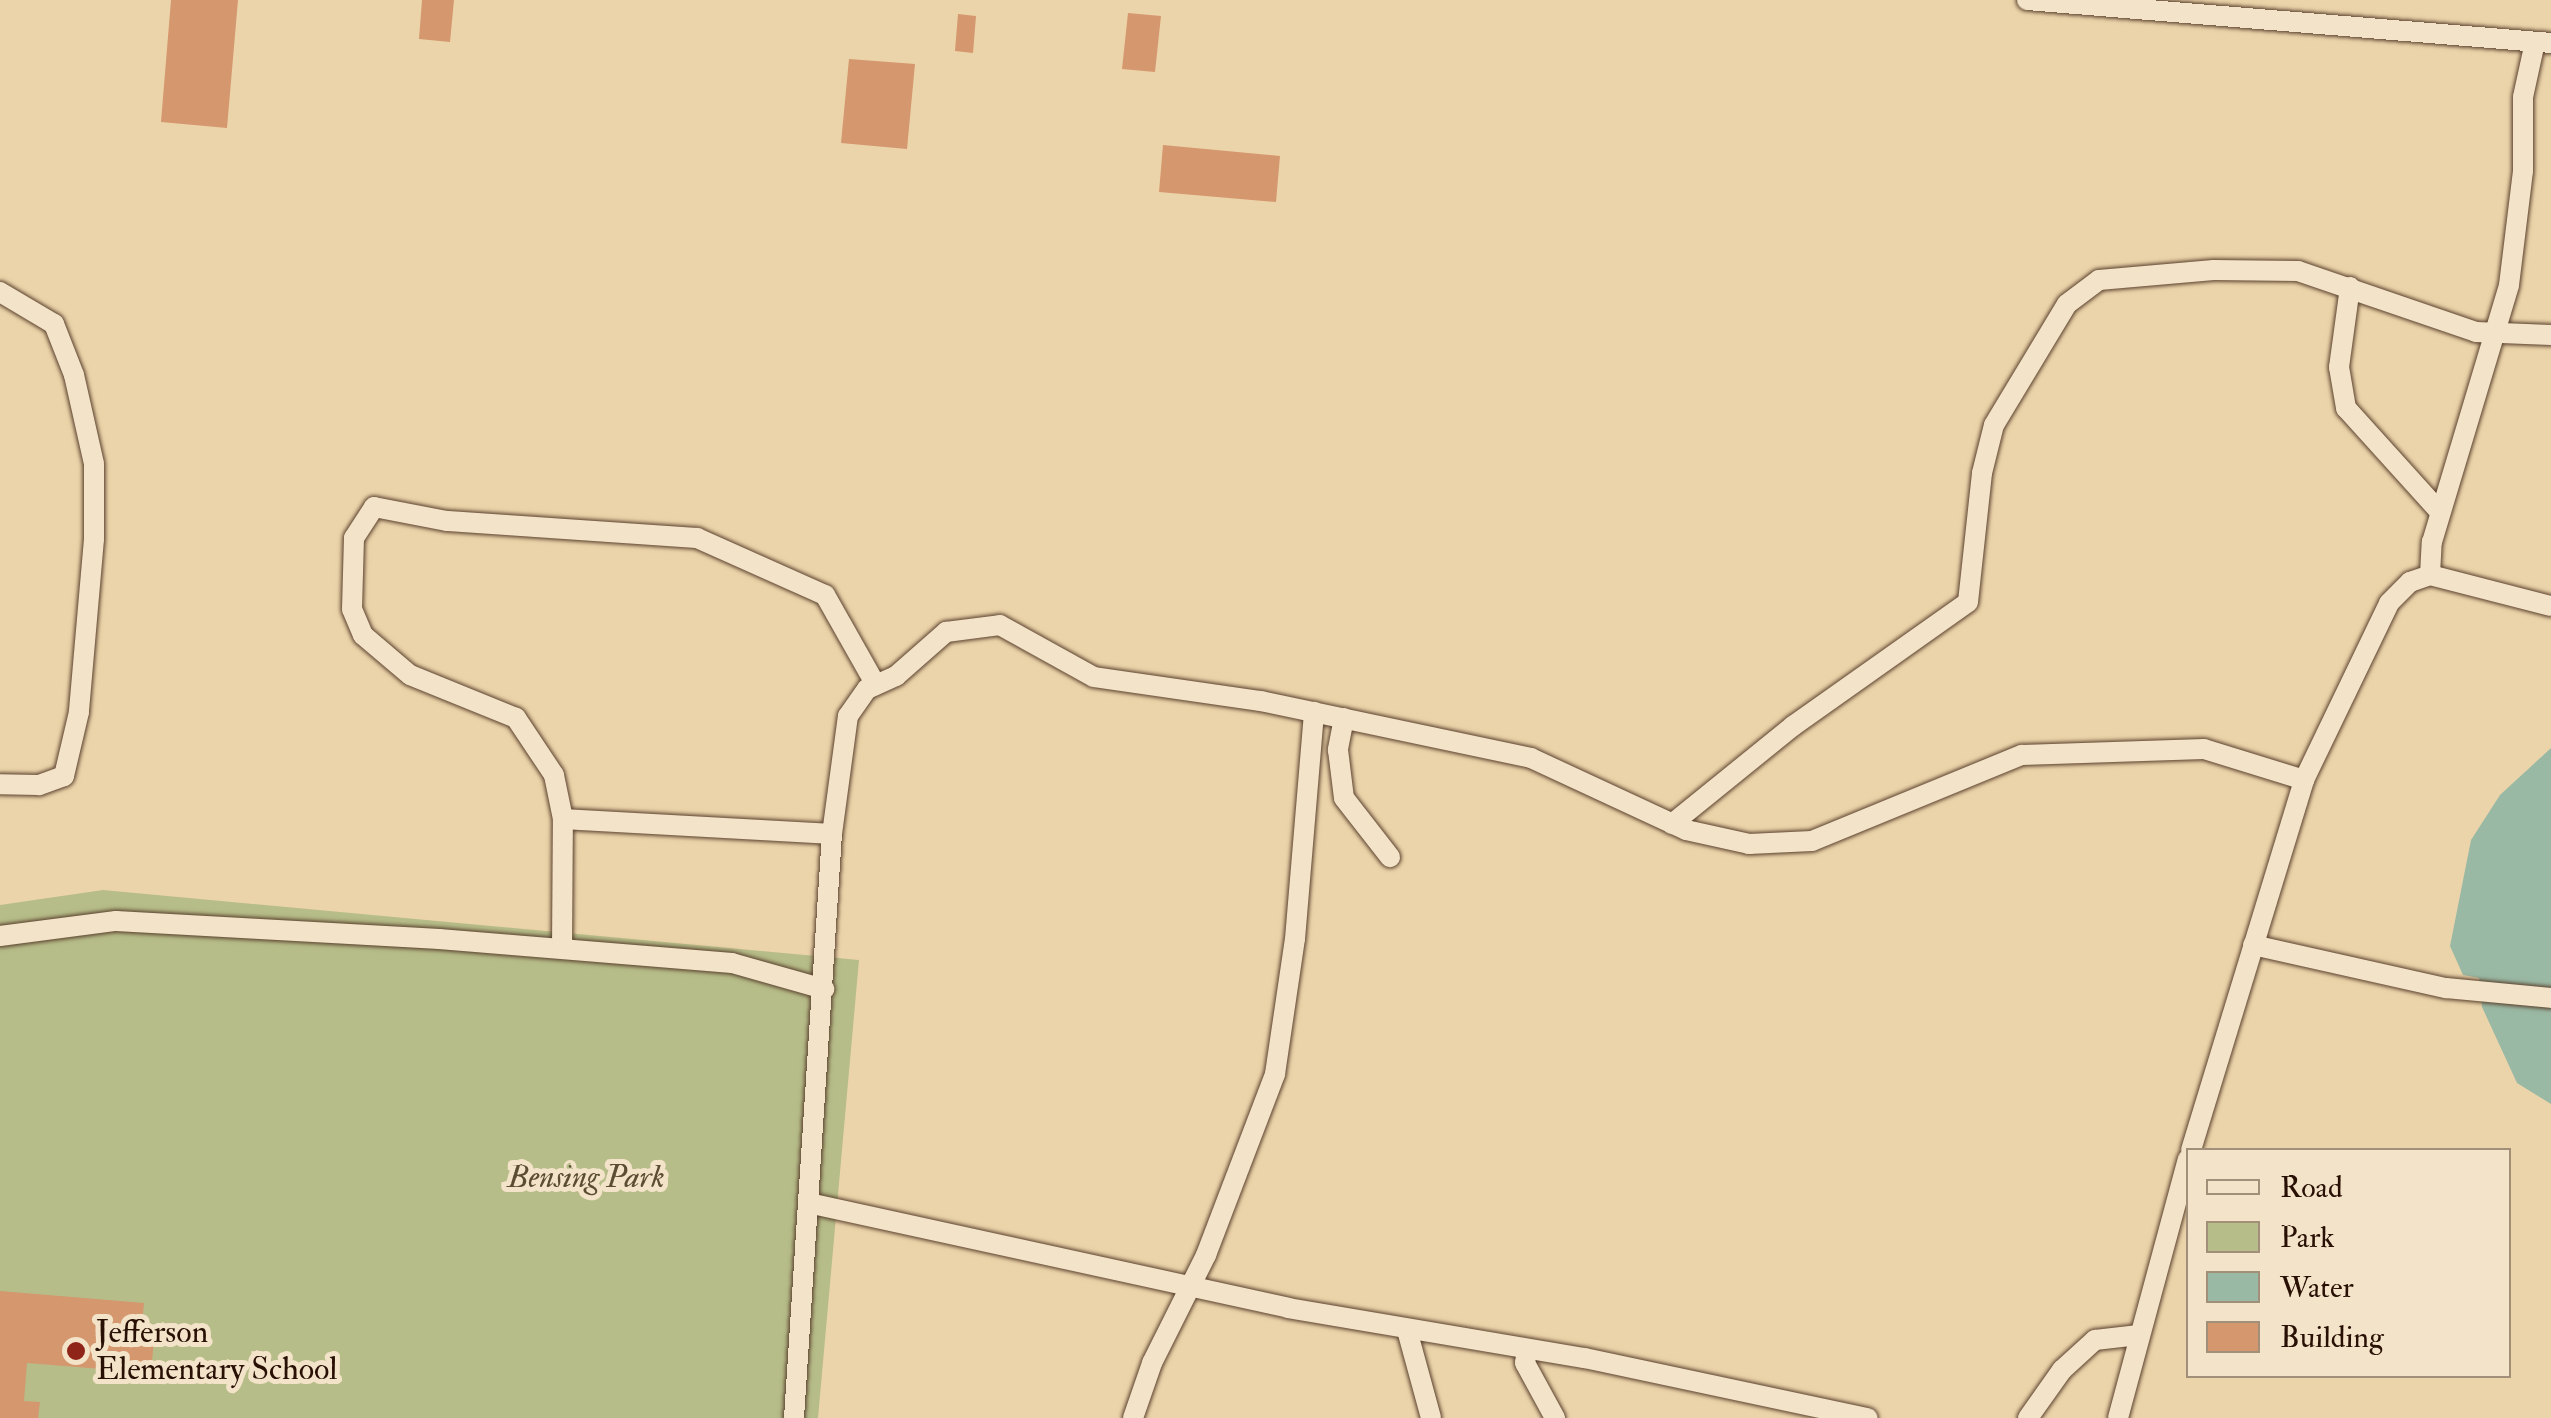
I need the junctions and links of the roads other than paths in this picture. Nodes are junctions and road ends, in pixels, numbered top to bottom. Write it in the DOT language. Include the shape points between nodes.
graph roads {
  1 [pos="2028,0"];
  2 [pos="2543,42"];
  3 [pos="2350,287"];
  4 [pos="0,292"];
  5 [pos="2495,333"];
  6 [pos="2551,335"];
  7 [pos="2440,512"];
  8 [pos="2430,575"];
  9 [pos="2551,606"];
  10 [pos="876,684"];
  11 [pos="1314,712"];
  12 [pos="1344,718"];
  13 [pos="2304,780"];
  14 [pos="0,784"];
  15 [pos="564,818"];
  16 [pos="1672,824"];
  17 [pos="832,834"];
  18 [pos="1390,857"];
  19 [pos="0,936"];
  20 [pos="2252,945"];
  21 [pos="562,949"];
  22 [pos="824,989"];
  23 [pos="2551,998"];
  24 [pos="2192,1148"];
  25 [pos="2186,1166"];
  26 [pos="812,1204"];
  27 [pos="1187,1287"];
  28 [pos="1407,1330"];
  29 [pos="2139,1336"];
  30 [pos="1527,1349"];
  31 [pos="794,1418"];
  32 [pos="1133,1418"];
  33 [pos="1431,1418"];
  34 [pos="1555,1418"];
  35 [pos="1868,1418"];
  36 [pos="2028,1418"];
  37 [pos="2118,1418"];
  1 -- 2 [label="street"];
  2 -- 5 [label="street" via="2523,97 2524,170 2510,280"];
  3 -- 5 [label="street"];
  3 -- 7 [label="street" via="2339,366 2346,408"];
  3 -- 16 [label="street" via="2298,271 2214,270 2099,280 2067,304 1994,425 1968,602 1793,726"];
  4 -- 14 [label="street" via="54,324 87,421 94,464 79,712 64,776 40,785"];
  5 -- 6 [label="street"];
  5 -- 7 [label="street"];
  7 -- 8 [label="street"];
  8 -- 9 [label="street"];
  8 -- 13 [label="street" via="2410,582 2389,603"];
  10 -- 11 [label="street" via="946,632 1000,625 1094,677"];
  10 -- 15 [label="street" via="825,596 697,538 447,521 374,506 354,538 350,576 352,609 364,635 410,675 516,718 554,775"];
  10 -- 17 [label="street" via="848,716"];
  11 -- 12 [label="street"];
  11 -- 27 [label="street" via="1275,1074 1206,1256"];
  12 -- 16 [label="street" via="1531,758"];
  12 -- 18 [label="street" via="1338,750 1344,798"];
  13 -- 16 [label="street" via="2204,749 2022,755 1812,842 1749,844"];
  13 -- 20 [label="street"];
  15 -- 17 [label="street"];
  15 -- 21 [label="street"];
  17 -- 22 [label="street"];
  19 -- 21 [label="street" via="116,921"];
  20 -- 23 [label="street" via="2446,988"];
  20 -- 24 [label="street"];
  21 -- 22 [label="street" via="732,963"];
  22 -- 26 [label="street"];
  25 -- 29 [label="street"];
  26 -- 27 [label="street"];
  26 -- 31 [label="street"];
  27 -- 28 [label="street"];
  27 -- 32 [label="street"];
  28 -- 30 [label="street"];
  28 -- 33 [label="street"];
  29 -- 36 [label="street" via="2095,1340 2062,1370"];
  29 -- 37 [label="street"];
  30 -- 34 [label="street" via="1526,1363"];
  30 -- 35 [label="street"];
}
